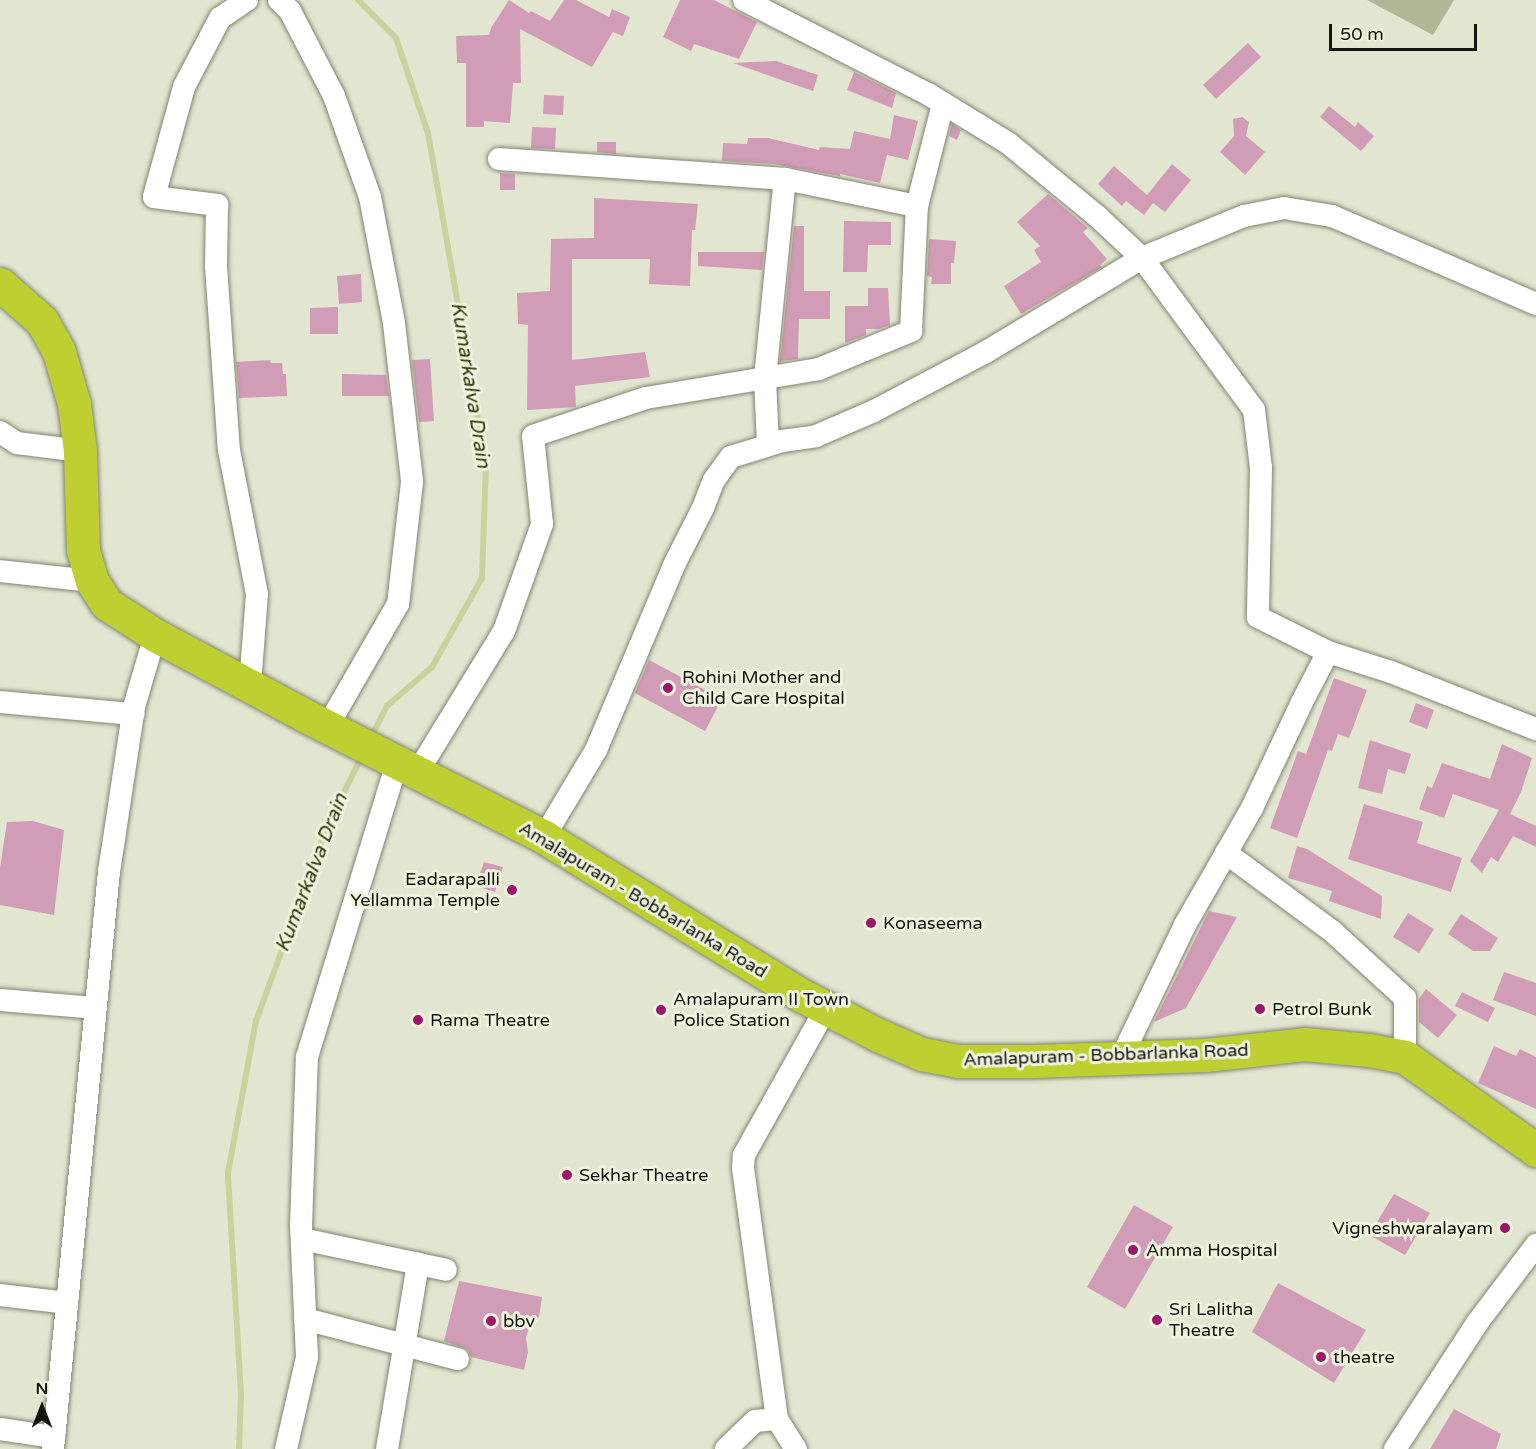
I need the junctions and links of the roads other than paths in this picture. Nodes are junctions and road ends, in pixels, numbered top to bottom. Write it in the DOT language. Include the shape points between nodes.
graph roads {
  1 [pos="247,0"];
  2 [pos="279,0"];
  3 [pos="744,0"];
  4 [pos="943,104"];
  5 [pos="499,159"];
  6 [pos="785,179"];
  7 [pos="917,206"];
  8 [pos="1142,258"];
  9 [pos="0,284"];
  10 [pos="1536,304"];
  11 [pos="765,378"];
  12 [pos="0,432"];
  13 [pos="768,445"];
  14 [pos="80,451"];
  15 [pos="0,571"];
  16 [pos="92,581"];
  17 [pos="155,635"];
  18 [pos="1328,652"];
  19 [pos="250,686"];
  20 [pos="0,702"];
  21 [pos="133,714"];
  22 [pos="327,727"];
  23 [pos="1536,729"];
  24 [pos="387,757"];
  25 [pos="544,837"];
  26 [pos="1226,853"];
  27 [pos="0,1000"];
  28 [pos="95,1008"];
  29 [pos="826,1008"];
  30 [pos="1404,1057"];
  31 [pos="1121,1058"];
  32 [pos="1536,1148"];
  33 [pos="302,1239"];
  34 [pos="1536,1245"];
  35 [pos="418,1264"];
  36 [pos="446,1270"];
  37 [pos="0,1295"];
  38 [pos="67,1303"];
  39 [pos="306,1319"];
  40 [pos="404,1345"];
  41 [pos="458,1359"];
  42 [pos="777,1419"];
  43 [pos="0,1429"];
  44 [pos="54,1443"];
  45 [pos="286,1449"];
  46 [pos="387,1449"];
  47 [pos="726,1449"];
  48 [pos="796,1449"];
  49 [pos="1395,1449"];
  1 -- 19 [label="street" via="220,18 184,87 154,197 217,205 216,266 229,450 257,594"];
  2 -- 22 [label="street" via="290,11 334,96 370,197 394,323 412,482 398,604"];
  3 -- 4 [label="street"];
  4 -- 7 [label="street"];
  4 -- 8 [label="street" via="1008,143 1098,216"];
  5 -- 6 [label="street"];
  6 -- 7 [label="street"];
  6 -- 11 [label="street"];
  7 -- 11 [label="street" via="911,331 819,369"];
  8 -- 10 [label="street" via="1244,216 1284,208 1332,216"];
  8 -- 13 [label="street" via="986,352 874,411 816,435"];
  8 -- 18 [label="street" via="1254,410 1261,468 1258,617"];
  9 -- 14 [label="highway, Amalapuram - Bobbarlanka Road" via="42,321 59,352 74,404"];
  11 -- 13 [label="street"];
  11 -- 24 [label="street" via="646,398 533,436 542,524 504,631"];
  12 -- 14 [label="street" via="17,443"];
  13 -- 25 [label="street" via="731,457 714,480 596,750"];
  14 -- 16 [label="highway, Amalapuram - Bobbarlanka Road" via="83,550"];
  15 -- 16 [label="street"];
  16 -- 17 [label="highway, Amalapuram - Bobbarlanka Road" via="107,604"];
  17 -- 19 [label="highway, Amalapuram - Bobbarlanka Road"];
  17 -- 21 [label="street"];
  18 -- 23 [label="street" via="1391,672"];
  18 -- 26 [label="street"];
  19 -- 22 [label="highway, Amalapuram - Bobbarlanka Road"];
  20 -- 21 [label="street"];
  21 -- 28 [label="street" via="109,872"];
  22 -- 24 [label="highway, Amalapuram - Bobbarlanka Road"];
  24 -- 25 [label="highway, Amalapuram - Bobbarlanka Road"];
  24 -- 33 [label="street" via="307,1057"];
  25 -- 29 [label="highway, Amalapuram - Bobbarlanka Road"];
  26 -- 30 [label="street" via="1333,932 1406,998"];
  26 -- 31 [label="street" via="1185,925"];
  27 -- 28 [label="street"];
  28 -- 38 [label="street"];
  29 -- 31 [label="highway, Amalapuram - Bobbarlanka Road" via="922,1054 957,1060"];
  29 -- 42 [label="street" via="744,1155 742,1168"];
  30 -- 31 [label="highway, Amalapuram - Bobbarlanka Road" via="1304,1044"];
  30 -- 32 [label="highway, Amalapuram - Bobbarlanka Road"];
  33 -- 35 [label="street"];
  33 -- 39 [label="street"];
  34 -- 49 [label="street" via="1478,1323"];
  35 -- 36 [label="street"];
  35 -- 40 [label="street"];
  37 -- 38 [label="street"];
  38 -- 44 [label="street"];
  39 -- 40 [label="street"];
  39 -- 45 [label="street" via="307,1358"];
  40 -- 41 [label="street"];
  40 -- 46 [label="street"];
  42 -- 47 [label="street" via="755,1421"];
  42 -- 48 [label="street"];
  43 -- 44 [label="street"];
}
